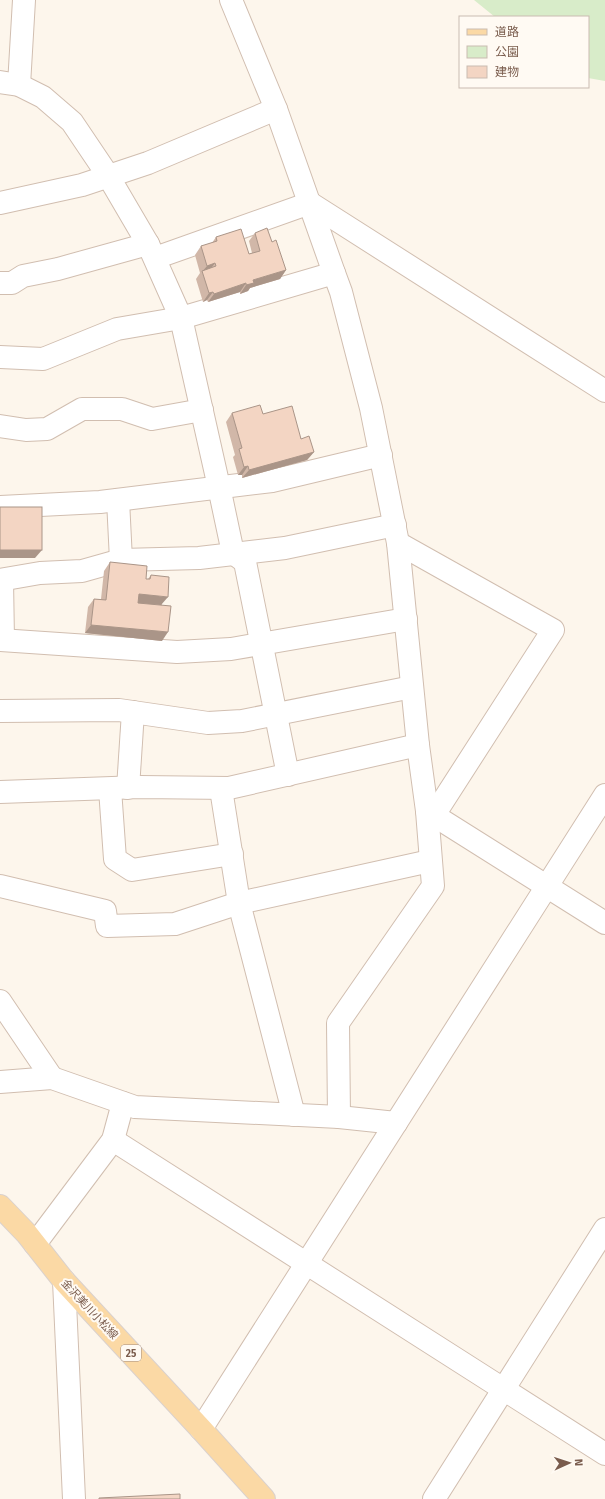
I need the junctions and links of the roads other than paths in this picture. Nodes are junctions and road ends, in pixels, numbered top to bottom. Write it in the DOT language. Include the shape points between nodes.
graph roads {
  1 [pos="24,0"];
  2 [pos="231,0"];
  3 [pos="10,83"];
  4 [pos="276,109"];
  5 [pos="109,176"];
  6 [pos="310,202"];
  7 [pos="0,203"];
  8 [pos="152,251"];
  9 [pos="334,273"];
  10 [pos="0,283"];
  11 [pos="181,318"];
  12 [pos="0,357"];
  13 [pos="605,391"];
  14 [pos="202,410"];
  15 [pos="0,426"];
  16 [pos="381,455"];
  17 [pos="220,487"];
  18 [pos="118,500"];
  19 [pos="0,507"];
  20 [pos="397,534"];
  21 [pos="233,554"];
  22 [pos="121,560"];
  23 [pos="1,580"];
  24 [pos="406,619"];
  25 [pos="2,640"];
  26 [pos="262,644"];
  27 [pos="412,687"];
  28 [pos="0,711"];
  29 [pos="133,712"];
  30 [pos="276,714"];
  31 [pos="418,745"];
  32 [pos="288,775"];
  33 [pos="119,788"];
  34 [pos="221,789"];
  35 [pos="0,792"];
  36 [pos="605,795"];
  37 [pos="431,813"];
  38 [pos="232,854"];
  39 [pos="430,861"];
  40 [pos="0,886"];
  41 [pos="547,886"];
  42 [pos="239,903"];
  43 [pos="605,923"];
  44 [pos="0,1001"];
  45 [pos="52,1078"];
  46 [pos="0,1082"];
  47 [pos="123,1103"];
  48 [pos="294,1115"];
  49 [pos="339,1118"];
  50 [pos="396,1123"];
  51 [pos="113,1140"];
  52 [pos="0,1206"];
  53 [pos="605,1229"];
  54 [pos="35,1244"];
  55 [pos="306,1264"];
  56 [pos="64,1281"];
  57 [pos="504,1389"];
  58 [pos="201,1429"];
  59 [pos="605,1454"];
  60 [pos="74,1499"];
  61 [pos="264,1499"];
  62 [pos="434,1499"];
  1 -- 3 [label="street"];
  2 -- 4 [label="street"];
  3 -- 5 [label="street" via="43,97 72,122"];
  4 -- 5 [label="street" via="148,163"];
  4 -- 6 [label="street"];
  5 -- 7 [label="street" via="82,186"];
  5 -- 8 [label="street"];
  6 -- 8 [label="street"];
  6 -- 9 [label="street"];
  6 -- 13 [label="street"];
  8 -- 10 [label="street" via="23,276 12,283"];
  8 -- 11 [label="street"];
  9 -- 11 [label="street"];
  9 -- 16 [label="street" via="372,408"];
  11 -- 12 [label="street" via="117,329 43,359"];
  11 -- 14 [label="street"];
  14 -- 15 [label="street" via="152,419 122,409 82,409 47,429 26,430"];
  14 -- 17 [label="street"];
  16 -- 17 [label="street" via="272,481"];
  16 -- 20 [label="street"];
  17 -- 18 [label="street"];
  17 -- 21 [label="street"];
  18 -- 19 [label="street"];
  18 -- 22 [label="street"];
  20 -- 21 [label="street"];
  20 -- 24 [label="street"];
  20 -- 37 [label="street" via="553,630"];
  21 -- 22 [label="street" via="199,558"];
  21 -- 26 [label="street" via="245,562"];
  22 -- 23 [label="street" via="82,570 40,573"];
  23 -- 25 [label="street"];
  24 -- 26 [label="street"];
  24 -- 27 [label="street"];
  25 -- 26 [label="street" via="178,652 231,649"];
  26 -- 30 [label="street"];
  27 -- 30 [label="street"];
  27 -- 31 [label="street"];
  28 -- 29 [label="street"];
  29 -- 30 [label="street" via="208,723 242,721"];
  29 -- 33 [label="street"];
  30 -- 32 [label="street"];
  31 -- 32 [label="street"];
  31 -- 37 [label="street"];
  32 -- 34 [label="street"];
  33 -- 34 [label="street"];
  33 -- 35 [label="street"];
  33 -- 38 [label="street" via="115,859 132,870"];
  34 -- 38 [label="street"];
  36 -- 41 [label="street"];
  37 -- 39 [label="street"];
  37 -- 41 [label="street"];
  38 -- 42 [label="street"];
  39 -- 42 [label="street"];
  39 -- 49 [label="street" via="433,886 338,1023"];
  40 -- 42 [label="street" via="105,912 107,926 175,924"];
  41 -- 43 [label="street"];
  41 -- 50 [label="street"];
  42 -- 48 [label="street"];
  44 -- 45 [label="street"];
  45 -- 46 [label="street"];
  45 -- 47 [label="street"];
  47 -- 48 [label="street" via="135,1108"];
  47 -- 51 [label="street"];
  48 -- 49 [label="street"];
  49 -- 50 [label="street"];
  50 -- 55 [label="street"];
  51 -- 54 [label="street"];
  51 -- 55 [label="street"];
  52 -- 54 [label="main road, 金沢美川小松線 / 25"];
  53 -- 57 [label="street"];
  54 -- 56 [label="main road, 金沢美川小松線 / 25"];
  55 -- 57 [label="street"];
  55 -- 58 [label="street"];
  56 -- 58 [label="main road, 金沢美川小松線 / 25"];
  56 -- 60 [label="street"];
  57 -- 59 [label="street"];
  57 -- 62 [label="street"];
  58 -- 61 [label="main road, 金沢美川小松線 / 25"];
}
